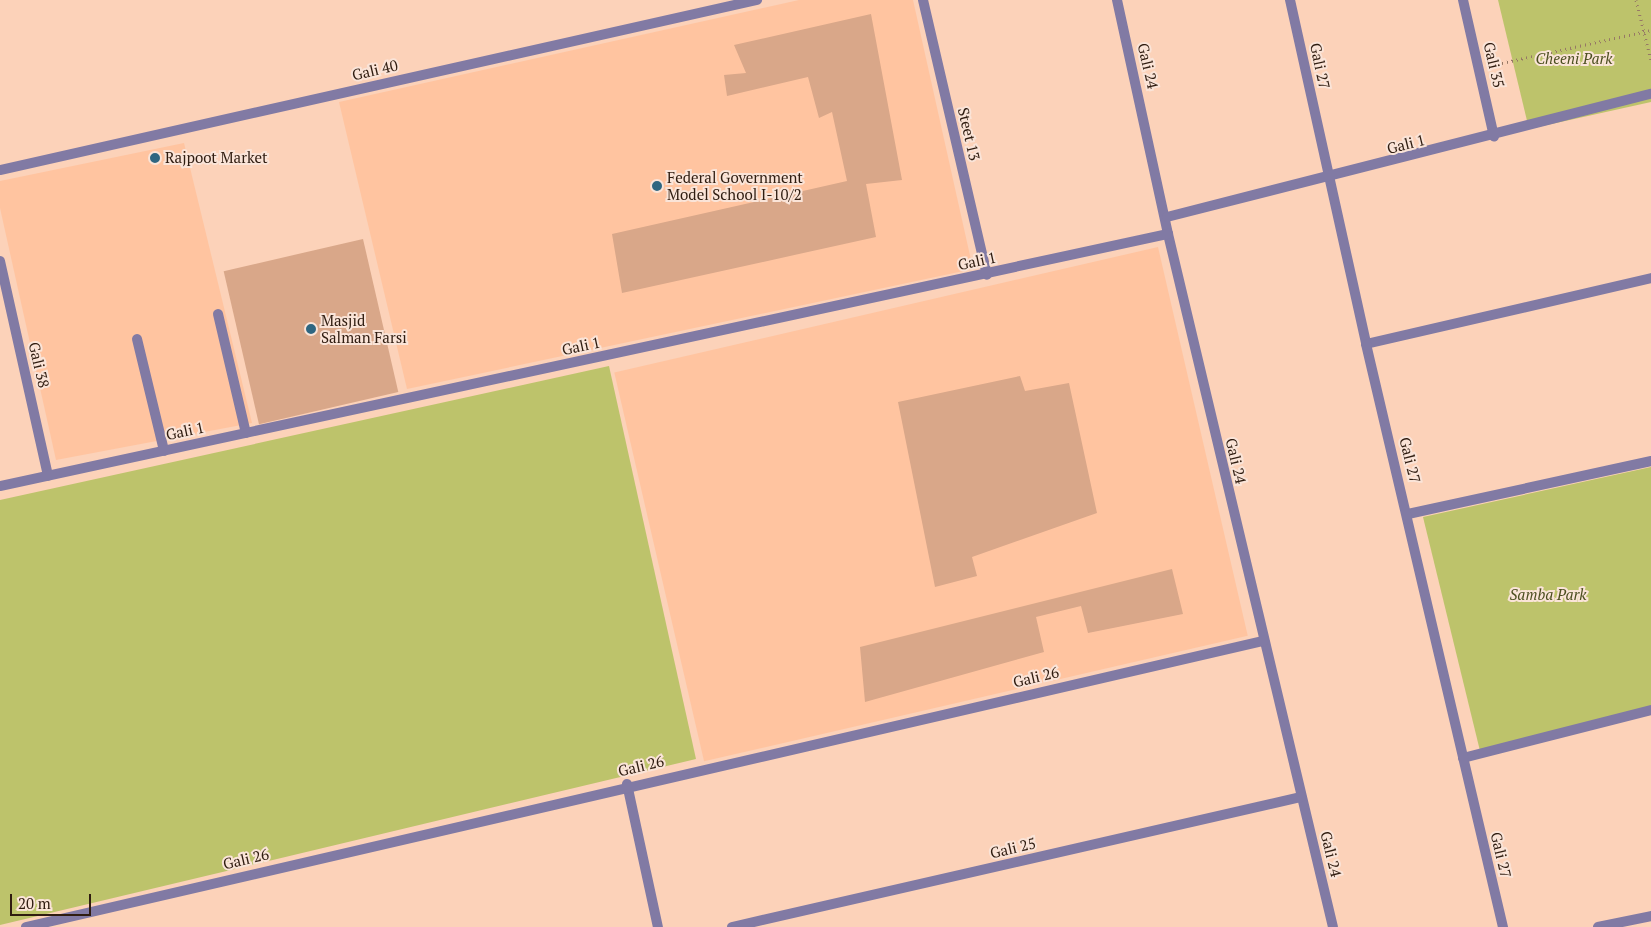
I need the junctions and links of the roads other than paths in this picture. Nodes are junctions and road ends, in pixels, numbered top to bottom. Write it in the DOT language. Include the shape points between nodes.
graph roads {
  1 [pos="758,0"];
  2 [pos="923,0"];
  3 [pos="1118,0"];
  4 [pos="1290,0"];
  5 [pos="1463,0"];
  6 [pos="1651,94"];
  7 [pos="1494,137"];
  8 [pos="0,170"];
  9 [pos="1330,179"];
  10 [pos="1167,217"];
  11 [pos="1168,234"];
  12 [pos="0,261"];
  13 [pos="987,275"];
  14 [pos="1651,278"];
  15 [pos="218,314"];
  16 [pos="137,340"];
  17 [pos="1366,344"];
  18 [pos="246,433"];
  19 [pos="164,451"];
  20 [pos="1651,461"];
  21 [pos="48,476"];
  22 [pos="0,486"];
  23 [pos="1408,514"];
  24 [pos="1263,641"];
  25 [pos="1651,710"];
  26 [pos="1463,758"];
  27 [pos="627,784"];
  28 [pos="1301,797"];
  29 [pos="1647,920"];
  30 [pos="26,927"];
  31 [pos="658,927"];
  32 [pos="732,927"];
  33 [pos="1333,927"];
  34 [pos="1503,927"];
  35 [pos="1598,927"];
  1 -- 8 [label="street, Gali 40"];
  2 -- 13 [label="street, Steet 13"];
  3 -- 10 [label="street, Gali 24"];
  4 -- 9 [label="street, Gali 27"];
  5 -- 7 [label="street, Gali 35"];
  6 -- 7 [label="street, Gali 1"];
  7 -- 9 [label="street, Gali 1"];
  9 -- 10 [label="street, Gali 1"];
  9 -- 17 [label="street, Gali 27"];
  10 -- 11 [label="street, Gali 24"];
  11 -- 13 [label="street, Gali 1"];
  11 -- 24 [label="street, Gali 24"];
  12 -- 21 [label="street, Gali 38"];
  13 -- 18 [label="street, Gali 1"];
  14 -- 17 [label="street"];
  15 -- 18 [label="street"];
  16 -- 19 [label="street"];
  17 -- 23 [label="street, Gali 27"];
  18 -- 19 [label="street, Gali 1"];
  19 -- 21 [label="street, Gali 1"];
  20 -- 23 [label="street"];
  21 -- 22 [label="street, Gali 1"];
  23 -- 26 [label="street, Gali 27"];
  24 -- 27 [label="street, Gali 26"];
  24 -- 28 [label="street, Gali 24"];
  25 -- 26 [label="street"];
  26 -- 34 [label="street, Gali 27"];
  27 -- 30 [label="street, Gali 26"];
  27 -- 31 [label="street"];
  28 -- 32 [label="street, Gali 25"];
  28 -- 33 [label="street, Gali 24"];
  29 -- 35 [label="street"];
}
